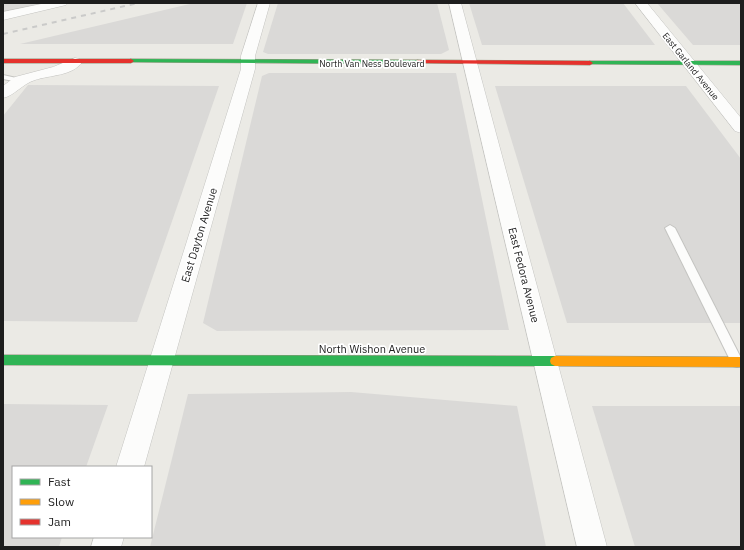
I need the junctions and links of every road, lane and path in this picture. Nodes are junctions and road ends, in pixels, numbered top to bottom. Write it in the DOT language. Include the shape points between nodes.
graph roads {
  1 [pos="62,3"];
  2 [pos="264,3"];
  3 [pos="455,3"];
  4 [pos="640,3"];
  5 [pos="3,16"];
  6 [pos="3,61"];
  7 [pos="75,62"];
  8 [pos="248,62"];
  9 [pos="470,63"];
  10 [pos="688,63"];
  11 [pos="741,63"];
  12 [pos="3,77"];
  13 [pos="19,80"];
  14 [pos="3,94"];
  15 [pos="741,128"];
  16 [pos="670,228"];
  17 [pos="3,360"];
  18 [pos="162,360"];
  19 [pos="546,362"];
  20 [pos="739,362"];
  21 [pos="130,466"];
  22 [pos="592,547"];
  1 -- 5 [label="street"];
  2 -- 8 [label="street, East Dayton Avenue"];
  3 -- 9 [label="street, East Fedora Avenue"];
  4 -- 10 [label="street, East Garland Avenue"];
  6 -- 7 [label="street, North Van Ness Boulevard"];
  7 -- 8 [label="street, North Van Ness Boulevard"];
  7 -- 13 [label="street" via="61,69"];
  8 -- 9 [label="street, North Van Ness Boulevard"];
  8 -- 18 [label="street, East Dayton Avenue"];
  9 -- 10 [label="street, North Van Ness Boulevard"];
  9 -- 19 [label="street, East Fedora Avenue"];
  10 -- 11 [label="street, North Van Ness Boulevard"];
  10 -- 15 [label="street, East Garland Avenue"];
  12 -- 13 [label="lane"];
  13 -- 14 [label="street" via="9,86"];
  16 -- 20 [label="lane"];
  17 -- 18 [label="street, North Wishon Avenue"];
  18 -- 19 [label="street, North Wishon Avenue"];
  18 -- 21 [label="street, East Dayton Avenue"];
  19 -- 20 [label="street, North Wishon Avenue"];
  19 -- 22 [label="street, East Fedora Avenue"];
}
